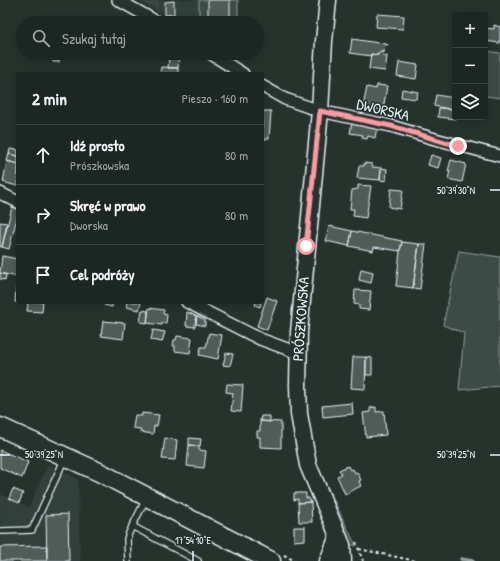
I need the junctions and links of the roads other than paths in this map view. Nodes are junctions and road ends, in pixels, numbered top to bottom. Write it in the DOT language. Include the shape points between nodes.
graph roads {
  1 [pos="118,0"];
  2 [pos="328,0"];
  3 [pos="147,16"];
  4 [pos="221,60"];
  5 [pos="240,72"];
  6 [pos="264,87"];
  7 [pos="320,111"];
  8 [pos="500,156"];
  9 [pos="0,193"];
  10 [pos="16,201"];
  11 [pos="191,304"];
  12 [pos="298,353"];
  13 [pos="0,427"];
  14 [pos="66,456"];
  15 [pos="147,497"];
  16 [pos="132,526"];
  17 [pos="1,531"];
  18 [pos="345,540"];
  19 [pos="128,561"];
  20 [pos="198,561"];
  21 [pos="271,561"];
  22 [pos="328,561"];
  23 [pos="342,561"];
  1 -- 3 [label="street"];
  2 -- 7 [label="main road, PRÓSZKOWSKA"];
  4 -- 5 [label="street"];
  6 -- 7 [label="street, DWORSKA" via="285,99"];
  7 -- 8 [label="street, DWORSKA" via="391,126"];
  7 -- 12 [label="main road, PRÓSZKOWSKA"];
  9 -- 10 [label="street"];
  11 -- 12 [label="street" via="260,339"];
  12 -- 18 [label="main road, PRÓSZKOWSKA" via="299,414 308,465"];
  13 -- 14 [label="main road"];
  14 -- 15 [label="main road"];
  14 -- 17 [label="lane" via="32,530"];
  15 -- 16 [label="lane"];
  15 -- 21 [label="main road"];
  16 -- 19 [label="lane" via="127,538"];
  16 -- 20 [label="lane"];
  18 -- 22 [label="main road"];
  18 -- 23 [label="main road, PRÓSZKOWSKA"];
}
